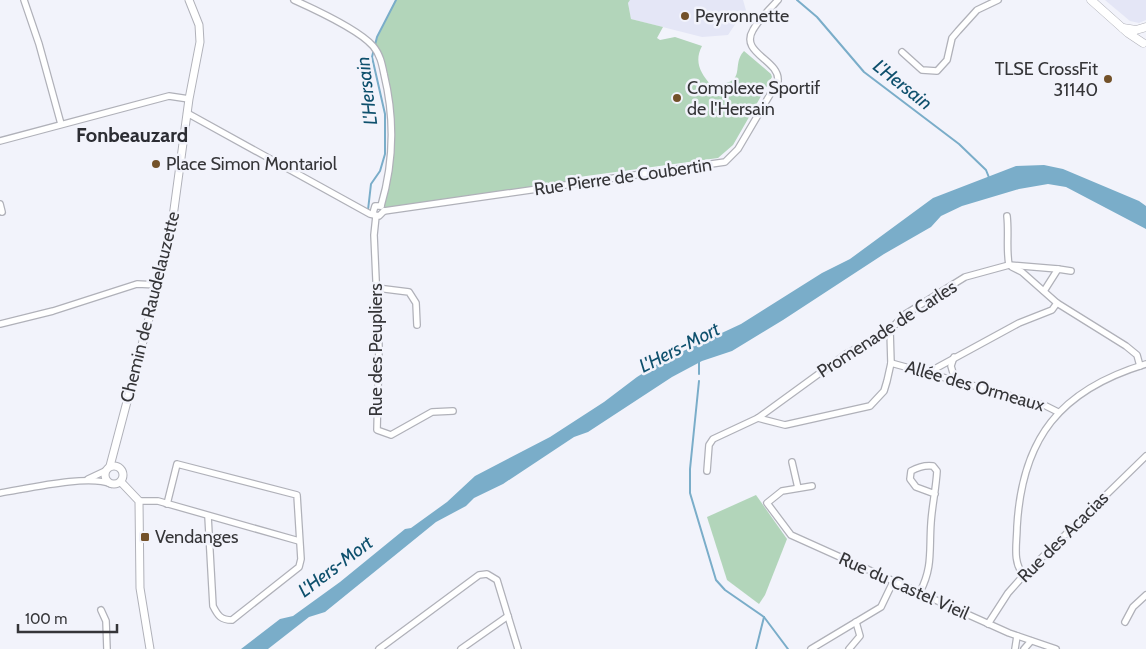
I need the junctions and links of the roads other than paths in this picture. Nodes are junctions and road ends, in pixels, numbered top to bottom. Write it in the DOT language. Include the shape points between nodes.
graph roads {
  1 [pos="24,0"];
  2 [pos="189,0"];
  3 [pos="294,0"];
  4 [pos="778,0"];
  5 [pos="998,0"];
  6 [pos="1091,0"];
  7 [pos="1123,28"];
  8 [pos="1146,29"];
  9 [pos="1145,46"];
  10 [pos="902,52"];
  11 [pos="189,99"];
  12 [pos="187,114"];
  13 [pos="62,124"];
  14 [pos="0,141"];
  15 [pos="0,204"];
  16 [pos="382,208"];
  17 [pos="2,212"];
  18 [pos="375,215"];
  19 [pos="1007,216"];
  20 [pos="1009,265"];
  21 [pos="1058,270"];
  22 [pos="1071,271"];
  23 [pos="158,285"];
  24 [pos="377,288"];
  25 [pos="1044,291"];
  26 [pos="1057,303"];
  27 [pos="0,324"];
  28 [pos="418,325"];
  29 [pos="890,330"];
  30 [pos="954,357"];
  31 [pos="891,363"];
  32 [pos="1143,365"];
  33 [pos="929,372"];
  34 [pos="955,380"];
  35 [pos="771,406"];
  36 [pos="453,411"];
  37 [pos="1058,412"];
  38 [pos="758,418"];
  39 [pos="774,422"];
  40 [pos="1146,456"];
  41 [pos="792,462"];
  42 [pos="108,469"];
  43 [pos="707,471"];
  44 [pos="84,481"];
  45 [pos="121,482"];
  46 [pos="111,484"];
  47 [pos="812,486"];
  48 [pos="798,488"];
  49 [pos="0,493"];
  50 [pos="935,494"];
  51 [pos="139,501"];
  52 [pos="167,504"];
  53 [pos="208,516"];
  54 [pos="299,541"];
  55 [pos="1024,575"];
  56 [pos="893,582"];
  57 [pos="920,592"];
  58 [pos="1146,595"];
  59 [pos="101,610"];
  60 [pos="508,616"];
  61 [pos="856,622"];
  62 [pos="1125,622"];
  63 [pos="988,624"];
  64 [pos="1016,636"];
  65 [pos="1031,641"];
  66 [pos="822,646"];
  67 [pos="107,649"];
  68 [pos="150,649"];
  69 [pos="378,649"];
  70 [pos="462,649"];
  71 [pos="518,649"];
  72 [pos="811,649"];
  73 [pos="849,649"];
  74 [pos="1015,649"];
  75 [pos="1024,649"];
  76 [pos="1056,649"];
  1 -- 13 [label="street"];
  2 -- 11 [label="street, Chemin de Raudelauzette" via="199,24 200,42"];
  3 -- 16 [label="street" via="368,42 380,58 391,110 392,134 388,183"];
  4 -- 16 [label="street, Rue Pierre de Coubertin" via="753,29 750,40 752,48 775,69 778,81 738,148 724,162"];
  5 -- 10 [label="street" via="977,10 958,31 952,38 947,60 937,70 922,70"];
  6 -- 7 [label="main road"];
  7 -- 8 [label="main road"];
  7 -- 9 [label="main road"];
  8 -- 9 [label="main road"];
  11 -- 12 [label="street, Chemin de Raudelauzette"];
  11 -- 13 [label="street" via="169,96"];
  12 -- 18 [label="street"];
  12 -- 23 [label="street, Chemin de Raudelauzette" via="170,239"];
  13 -- 14 [label="street"];
  15 -- 17 [label="street"];
  16 -- 18 [label="street" via="381,216"];
  16 -- 18 [label="street" via="375,206"];
  18 -- 24 [label="street, Rue des Peupliers"];
  19 -- 20 [label="street"];
  20 -- 21 [label="street"];
  20 -- 25 [label="street"];
  20 -- 29 [label="street, Promenade de Carles" via="966,277 904,316"];
  21 -- 22 [label="street"];
  21 -- 25 [label="street"];
  23 -- 27 [label="street" via="137,284 53,312"];
  23 -- 42 [label="street, Chemin de Raudelauzette"];
  24 -- 28 [label="street" via="409,292 416,303"];
  24 -- 36 [label="street, Rue des Peupliers" via="380,390 377,430 391,435 432,412"];
  25 -- 26 [label="street"];
  26 -- 30 [label="street" via="1052,310"];
  26 -- 32 [label="street" via="1126,346"];
  29 -- 31 [label="street"];
  29 -- 35 [label="street, Promenade de Carles" via="846,354"];
  30 -- 33 [label="street"];
  30 -- 34 [label="street"];
  31 -- 33 [label="street, Allée des Ormeaux"];
  31 -- 39 [label="street" via="884,391 870,406 784,425"];
  32 -- 37 [label="street" via="1096,385"];
  33 -- 34 [label="street, Allée des Ormeaux"];
  34 -- 37 [label="street, Allée des Ormeaux" via="1044,405"];
  35 -- 38 [label="street, Promenade de Carles"];
  35 -- 39 [label="street"];
  37 -- 55 [label="street" via="1040,438 1023,479 1016,557"];
  38 -- 39 [label="street"];
  38 -- 43 [label="street, Promenade de Carles" via="713,439 709,445"];
  40 -- 55 [label="street, Rue des Acacias"];
  41 -- 48 [label="street"];
  42 -- 44 [label="street"];
  42 -- 45 [label="street" via="117,466 122,470"];
  42 -- 46 [label="street" via="105,479"];
  44 -- 46 [label="street"];
  44 -- 49 [label="street"];
  45 -- 46 [label="street"];
  45 -- 51 [label="street"];
  47 -- 48 [label="street"];
  48 -- 56 [label="street, Rue du Castel Vieil" via="782,491 767,503 791,535"];
  50 -- 50 [label="street" via="937,472 933,466 911,471 910,479 916,488"];
  50 -- 57 [label="street" via="932,551 928,577"];
  51 -- 52 [label="street"];
  51 -- 68 [label="street" via="140,588"];
  52 -- 53 [label="street"];
  52 -- 54 [label="street" via="177,464 297,495"];
  53 -- 54 [label="street"];
  53 -- 54 [label="street" via="213,606 224,620 232,620 299,567"];
  55 -- 63 [label="street, Rue des Acacias" via="1008,592"];
  56 -- 57 [label="street, Rue du Castel Vieil"];
  56 -- 61 [label="street" via="881,607"];
  57 -- 63 [label="street, Rue du Castel Vieil"];
  58 -- 62 [label="street" via="1133,607"];
  59 -- 67 [label="street" via="106,621"];
  60 -- 69 [label="street" via="497,580 487,574 479,575"];
  60 -- 70 [label="street"];
  60 -- 71 [label="street"];
  61 -- 66 [label="street"];
  61 -- 73 [label="street" via="860,636"];
  63 -- 64 [label="street, Rue du Castel Vieil"];
  64 -- 65 [label="street, Rue du Castel Vieil"];
  64 -- 74 [label="street"];
  65 -- 75 [label="street"];
  65 -- 76 [label="street, Rue du Castel Vieil"];
  66 -- 72 [label="street"];
}
